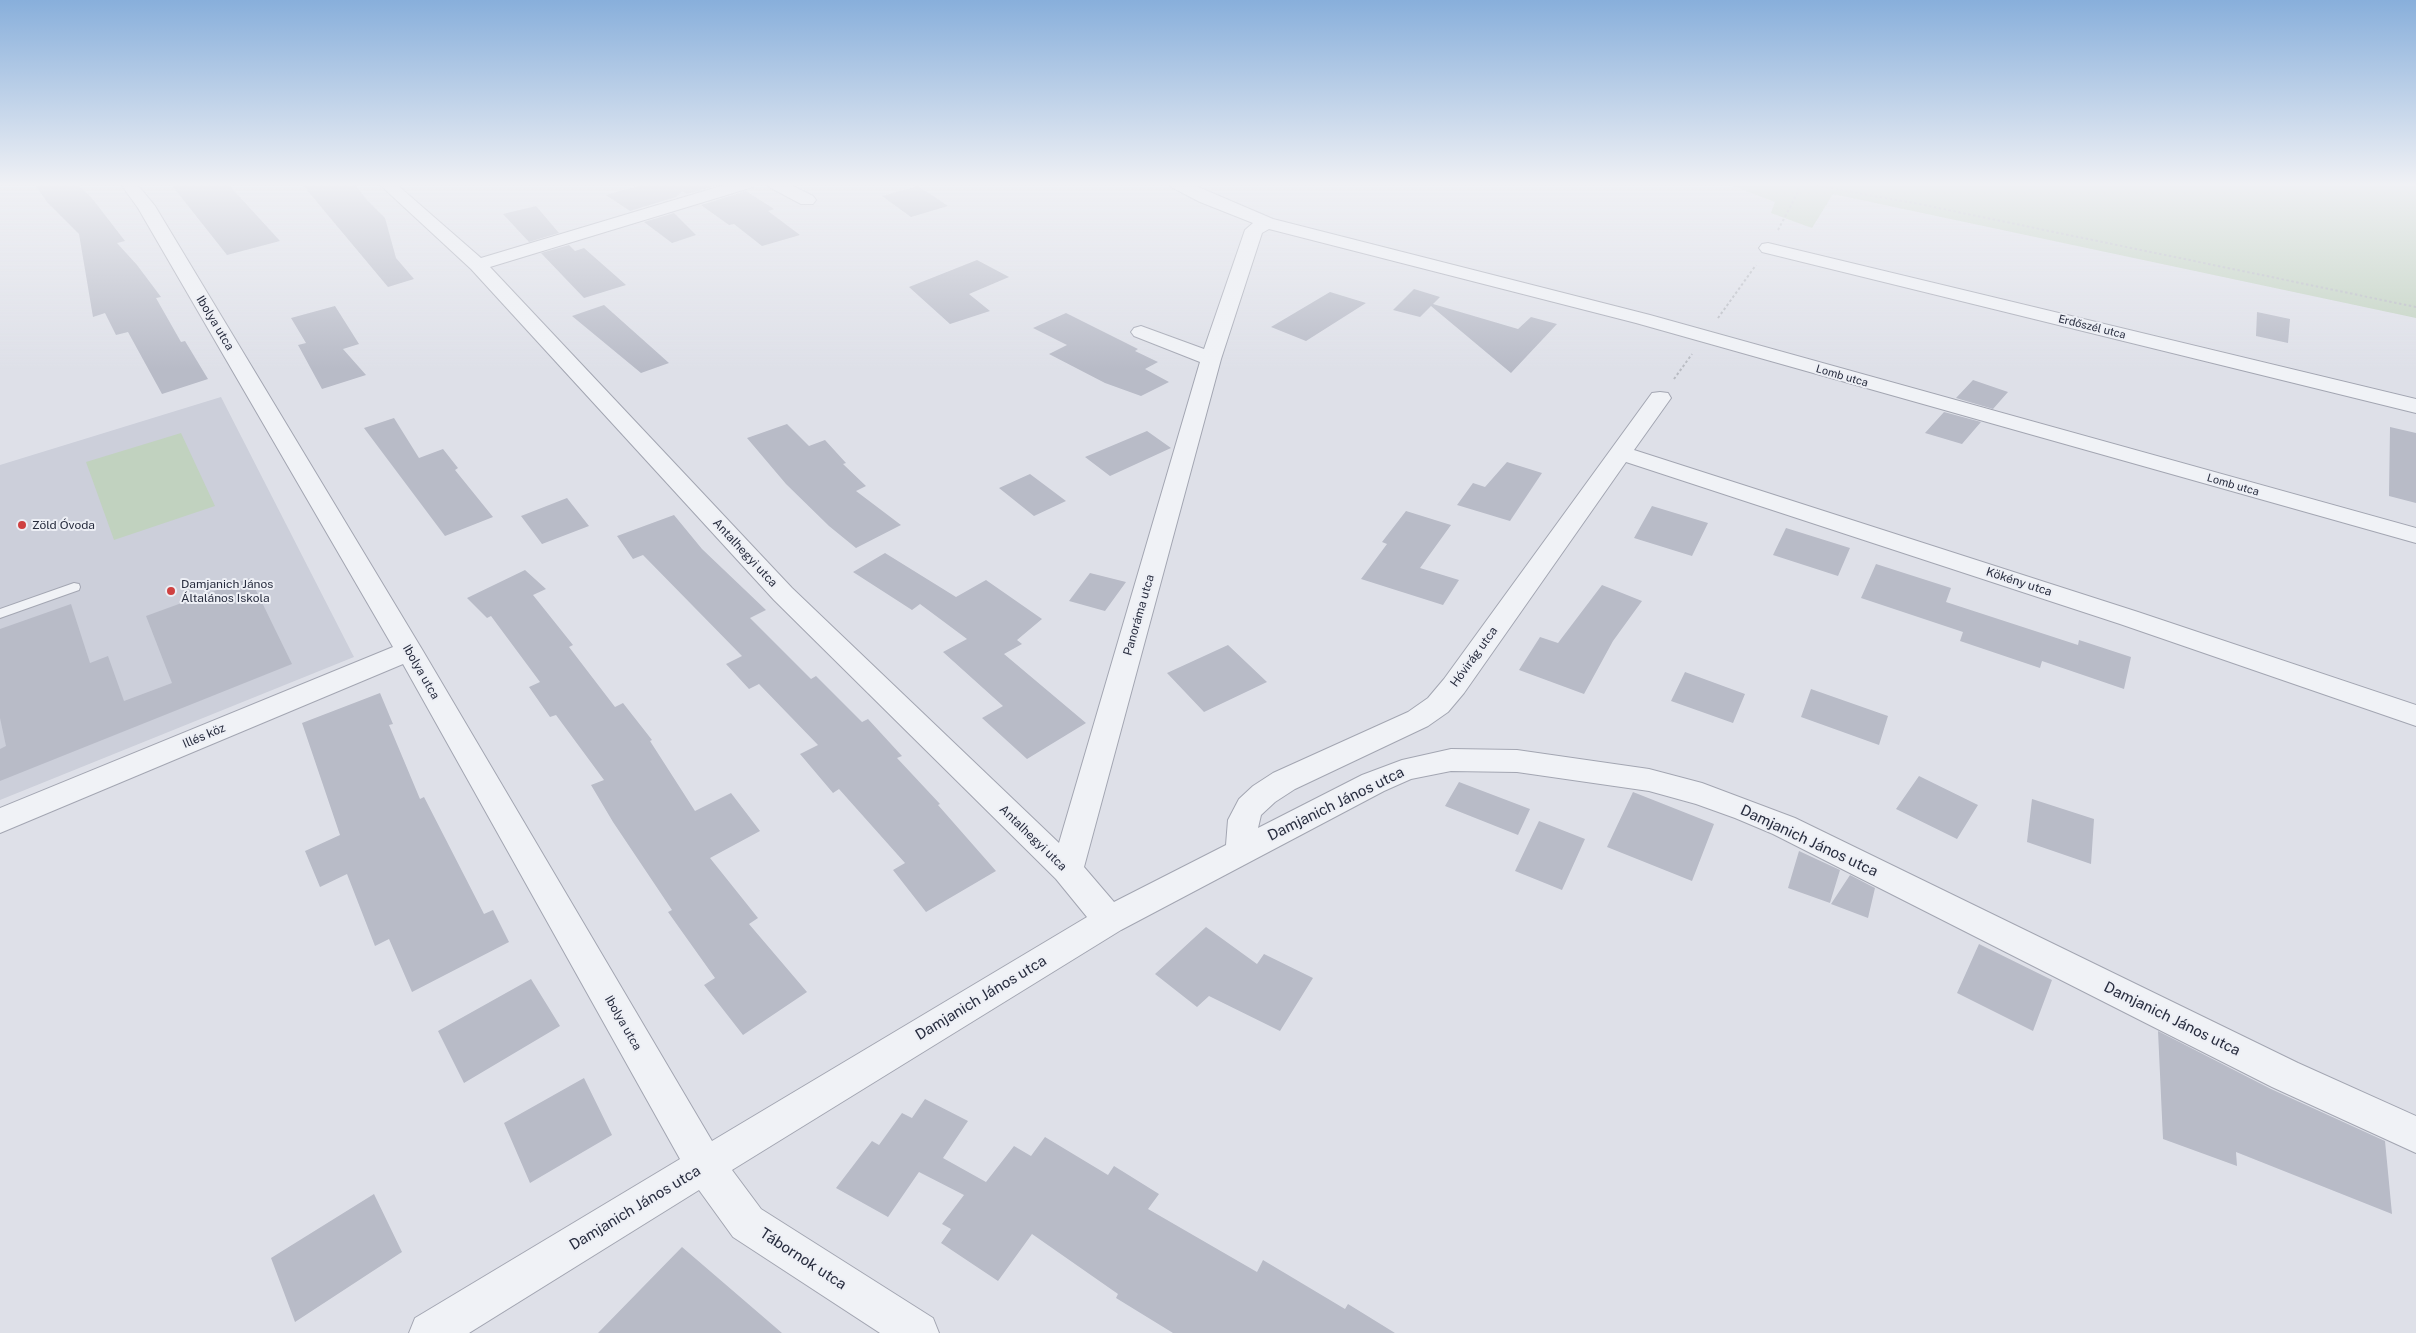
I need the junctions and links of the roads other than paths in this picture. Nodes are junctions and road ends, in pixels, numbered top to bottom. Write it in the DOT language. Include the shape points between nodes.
graph roads {
  1 [pos="169,245"];
  2 [pos="456,245"];
  3 [pos="543,245"];
  4 [pos="1249,245"];
  5 [pos="1354,245"];
  6 [pos="1768,248"];
  7 [pos="478,265"];
  8 [pos="1141,332"];
  9 [pos="1211,359"];
  10 [pos="1660,398"];
  11 [pos="2416,406"];
  12 [pos="1621,453"];
  13 [pos="2416,536"];
  14 [pos="74,588"];
  15 [pos="0,614"];
  16 [pos="409,651"];
  17 [pos="2416,716"];
  18 [pos="0,821"];
  19 [pos="1241,850"];
  20 [pos="1066,870"];
  21 [pos="1109,920"];
  22 [pos="2416,1135"];
  23 [pos="705,1166"];
  24 [pos="430,1333"];
  25 [pos="918,1333"];
  1 -- 16 [label="street, Ibolya utca"];
  2 -- 7 [label="street, Antalhegyi utca"];
  3 -- 7 [label="street"];
  4 -- 9 [label="street, Panoráma utca"];
  5 -- 13 [label="street, Lomb utca" via="1643,319"];
  6 -- 11 [label="street, Erdőszél utca"];
  7 -- 20 [label="street, Antalhegyi utca" via="783,594"];
  8 -- 9 [label="street"];
  9 -- 20 [label="street, Panoráma utca"];
  10 -- 12 [label="street, Hóvirág utca"];
  12 -- 17 [label="street, Kökény utca" via="2120,615"];
  12 -- 19 [label="street, Hóvirág utca" via="1438,705 1264,794 1250,807 1243,820"];
  14 -- 15 [label="lane"];
  16 -- 18 [label="street, Illés köz"];
  16 -- 23 [label="street, Ibolya utca"];
  19 -- 21 [label="street, Damjanich János utca"];
  19 -- 22 [label="street, Damjanich János utca" via="1373,783 1430,763 1483,759 1517,761 1649,780 1702,794 1784,826 2285,1075"];
  20 -- 21 [label="street, Antalhegyi utca"];
  21 -- 23 [label="street, Damjanich János utca"];
  23 -- 24 [label="street, Damjanich János utca"];
  23 -- 25 [label="street, Tábornok utca" via="747,1223"];
}
